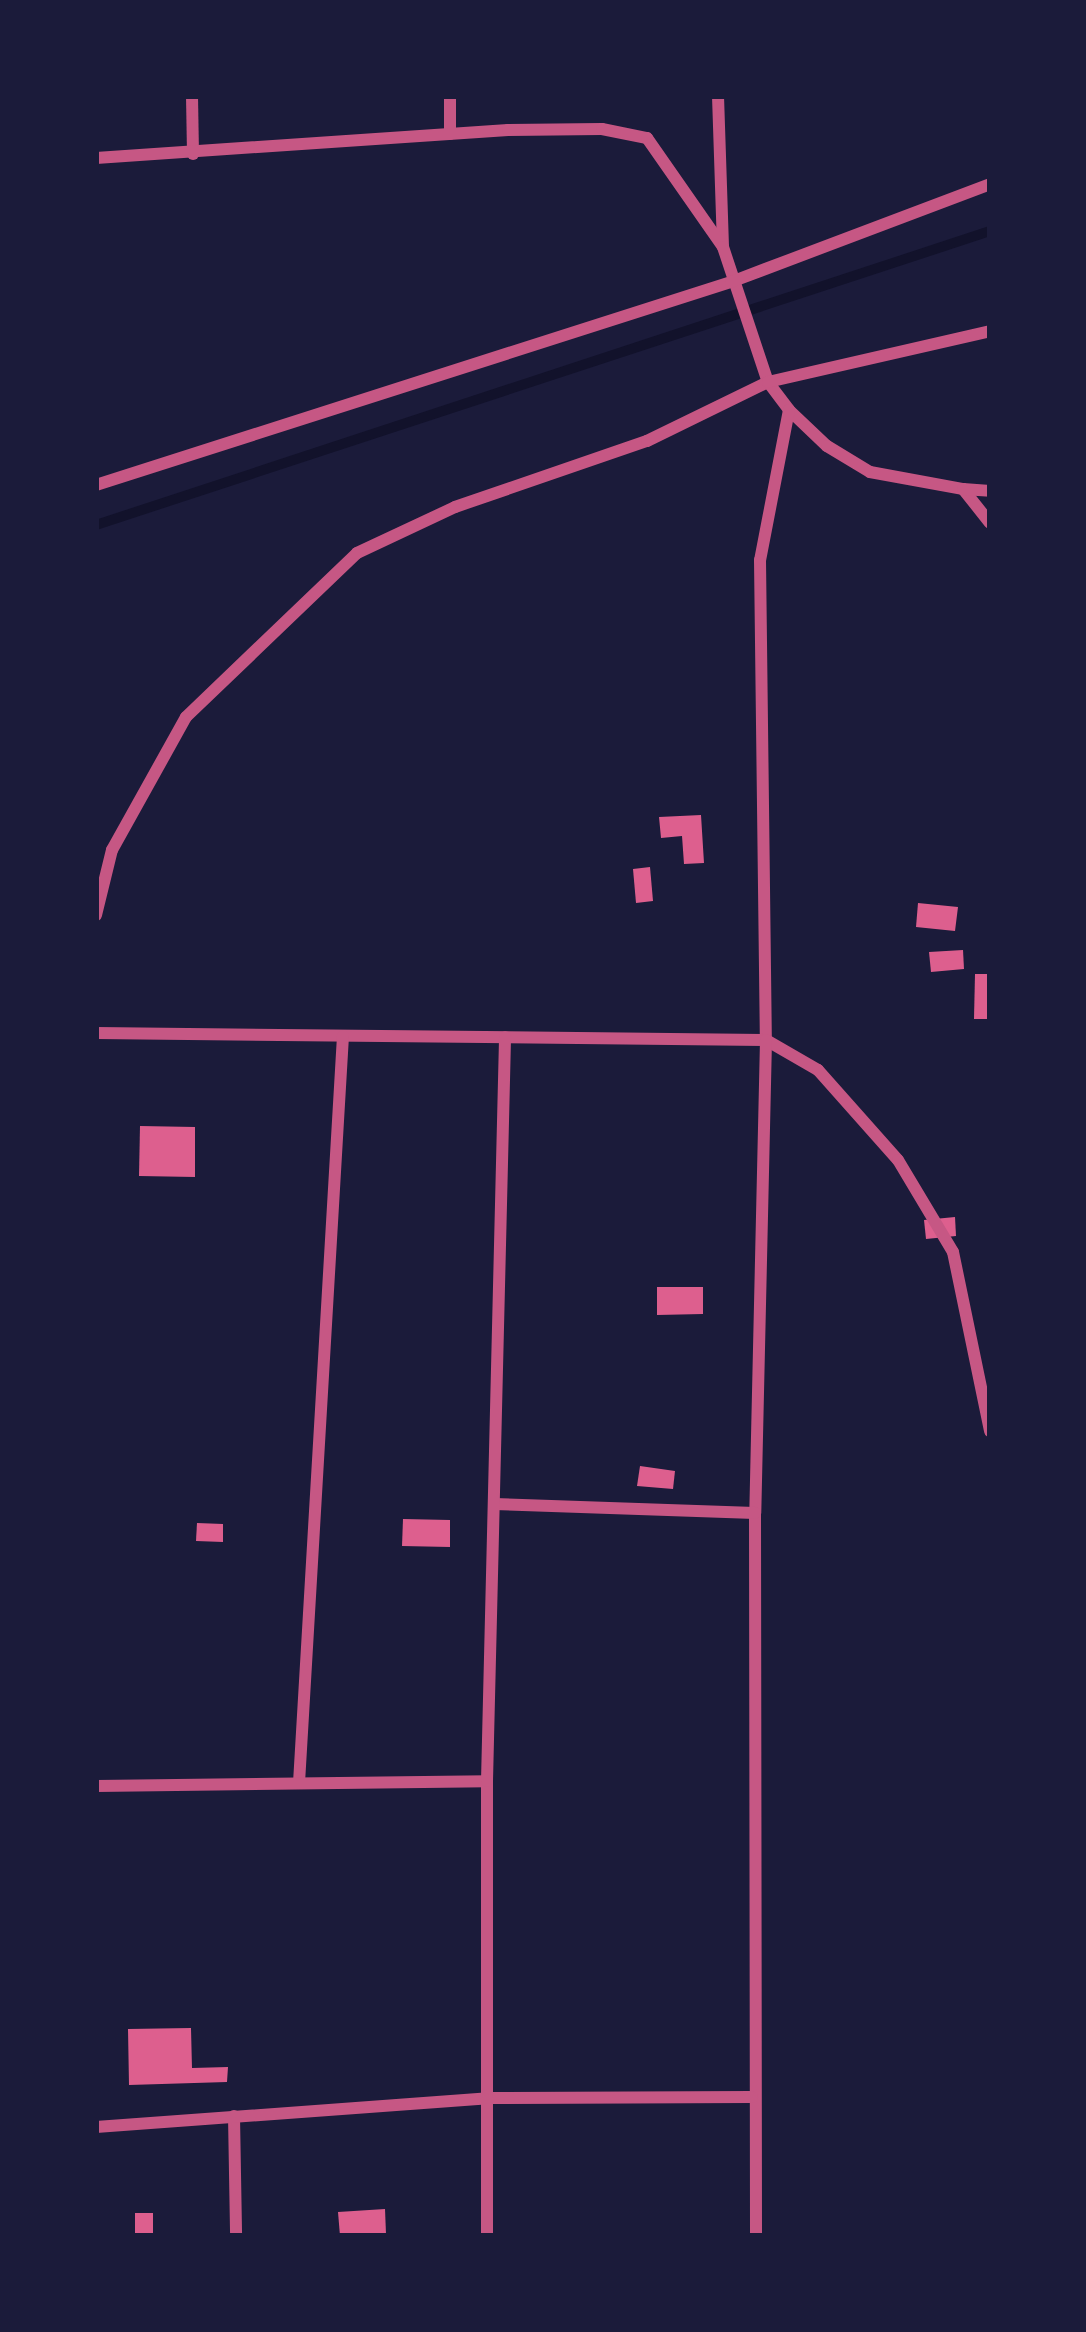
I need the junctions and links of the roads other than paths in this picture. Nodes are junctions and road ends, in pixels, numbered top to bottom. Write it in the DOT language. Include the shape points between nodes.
graph roads {
  1 [pos="192,96"];
  2 [pos="450,96"];
  3 [pos="718,96"];
  4 [pos="450,134"];
  5 [pos="193,154"];
  6 [pos="96,158"];
  7 [pos="990,184"];
  8 [pos="723,247"];
  9 [pos="731,282"];
  10 [pos="990,331"];
  11 [pos="768,382"];
  12 [pos="788,410"];
  13 [pos="96,485"];
  14 [pos="963,489"];
  15 [pos="990,491"];
  16 [pos="990,523"];
  17 [pos="96,915"];
  18 [pos="96,1033"];
  19 [pos="343,1036"];
  20 [pos="505,1037"];
  21 [pos="766,1040"];
  22 [pos="990,1431"];
  23 [pos="494,1504"];
  24 [pos="755,1513"];
  25 [pos="487,1781"];
  26 [pos="299,1783"];
  27 [pos="96,1786"];
  28 [pos="752,2097"];
  29 [pos="488,2098"];
  30 [pos="234,2116"];
  31 [pos="96,2126"];
  32 [pos="236,2236"];
  33 [pos="487,2236"];
  34 [pos="755,2236"];
  1 -- 5 [label="street"];
  2 -- 4 [label="street"];
  3 -- 8 [label="street"];
  4 -- 5 [label="street"];
  4 -- 8 [label="street" via="602,129 647,138"];
  5 -- 6 [label="street"];
  7 -- 9 [label="street"];
  8 -- 9 [label="street"];
  9 -- 11 [label="street"];
  9 -- 13 [label="street"];
  10 -- 11 [label="street"];
  11 -- 12 [label="street"];
  11 -- 17 [label="street" via="646,441 454,507 357,553 186,717 112,850"];
  12 -- 14 [label="street" via="870,472"];
  12 -- 21 [label="street" via="760,560"];
  14 -- 15 [label="street"];
  14 -- 16 [label="street"];
  18 -- 19 [label="street"];
  19 -- 20 [label="street"];
  19 -- 26 [label="street"];
  20 -- 21 [label="street"];
  20 -- 23 [label="street"];
  21 -- 22 [label="street" via="818,1070 872,1130 953,1252"];
  21 -- 24 [label="street"];
  23 -- 24 [label="street"];
  23 -- 25 [label="street"];
  24 -- 28 [label="street"];
  25 -- 26 [label="street"];
  25 -- 29 [label="street"];
  26 -- 27 [label="street"];
  28 -- 29 [label="street"];
  28 -- 34 [label="street"];
  29 -- 30 [label="street"];
  29 -- 33 [label="street"];
  30 -- 31 [label="street"];
  30 -- 32 [label="street"];
}
